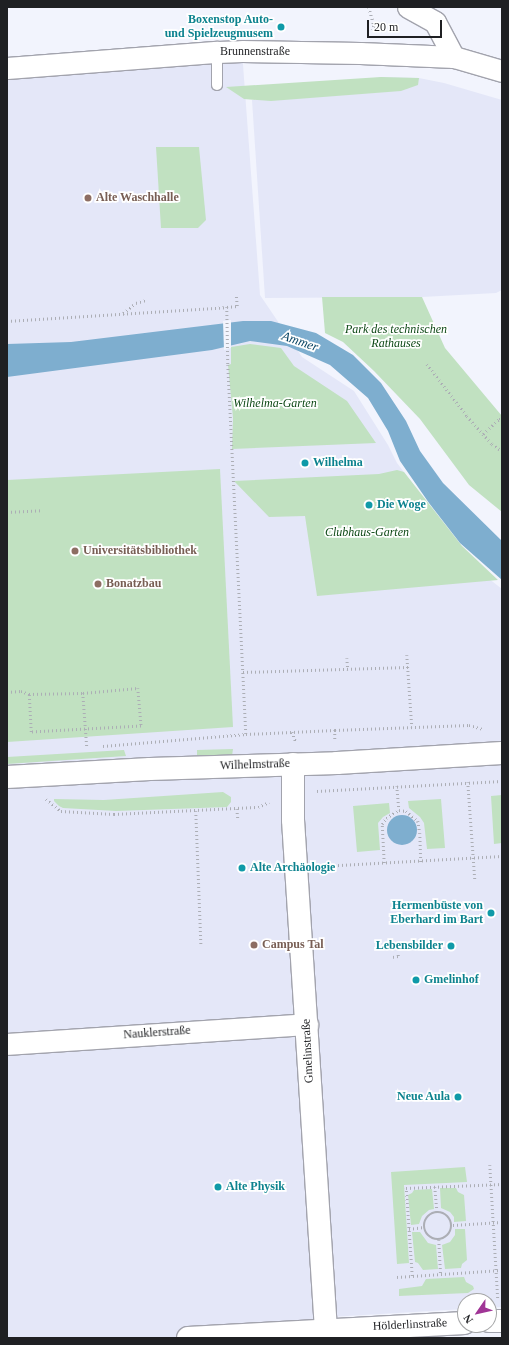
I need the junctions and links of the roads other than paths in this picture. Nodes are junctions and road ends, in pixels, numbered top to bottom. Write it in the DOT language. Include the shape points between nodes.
graph roads {
  1 [pos="408,7"];
  2 [pos="217,52"];
  3 [pos="454,57"];
  4 [pos="7,68"];
  5 [pos="502,71"];
  6 [pos="217,85"];
  7 [pos="502,753"];
  8 [pos="293,764"];
  9 [pos="7,777"];
  10 [pos="306,1024"];
  11 [pos="7,1044"];
  12 [pos="457,1324"];
  13 [pos="326,1334"];
  14 [pos="188,1338"];
  1 -- 3 [label="street" via="435,22"];
  2 -- 3 [label="street, Brunnenstraße" via="360,53"];
  2 -- 4 [label="street, Brunnenstraße"];
  2 -- 6 [label="lane"];
  3 -- 5 [label="street, Brunnenstraße"];
  7 -- 8 [label="main road, Wilhelmstraße"];
  8 -- 9 [label="main road, Wilhelmstraße"];
  8 -- 10 [label="main road, Gmelinstraße" via="292,792"];
  10 -- 11 [label="street, Nauklerstraße"];
  10 -- 13 [label="main road, Gmelinstraße"];
  12 -- 13 [label="main road, Hölderlinstraße"];
  13 -- 14 [label="main road, Hölderlinstraße"];
}
